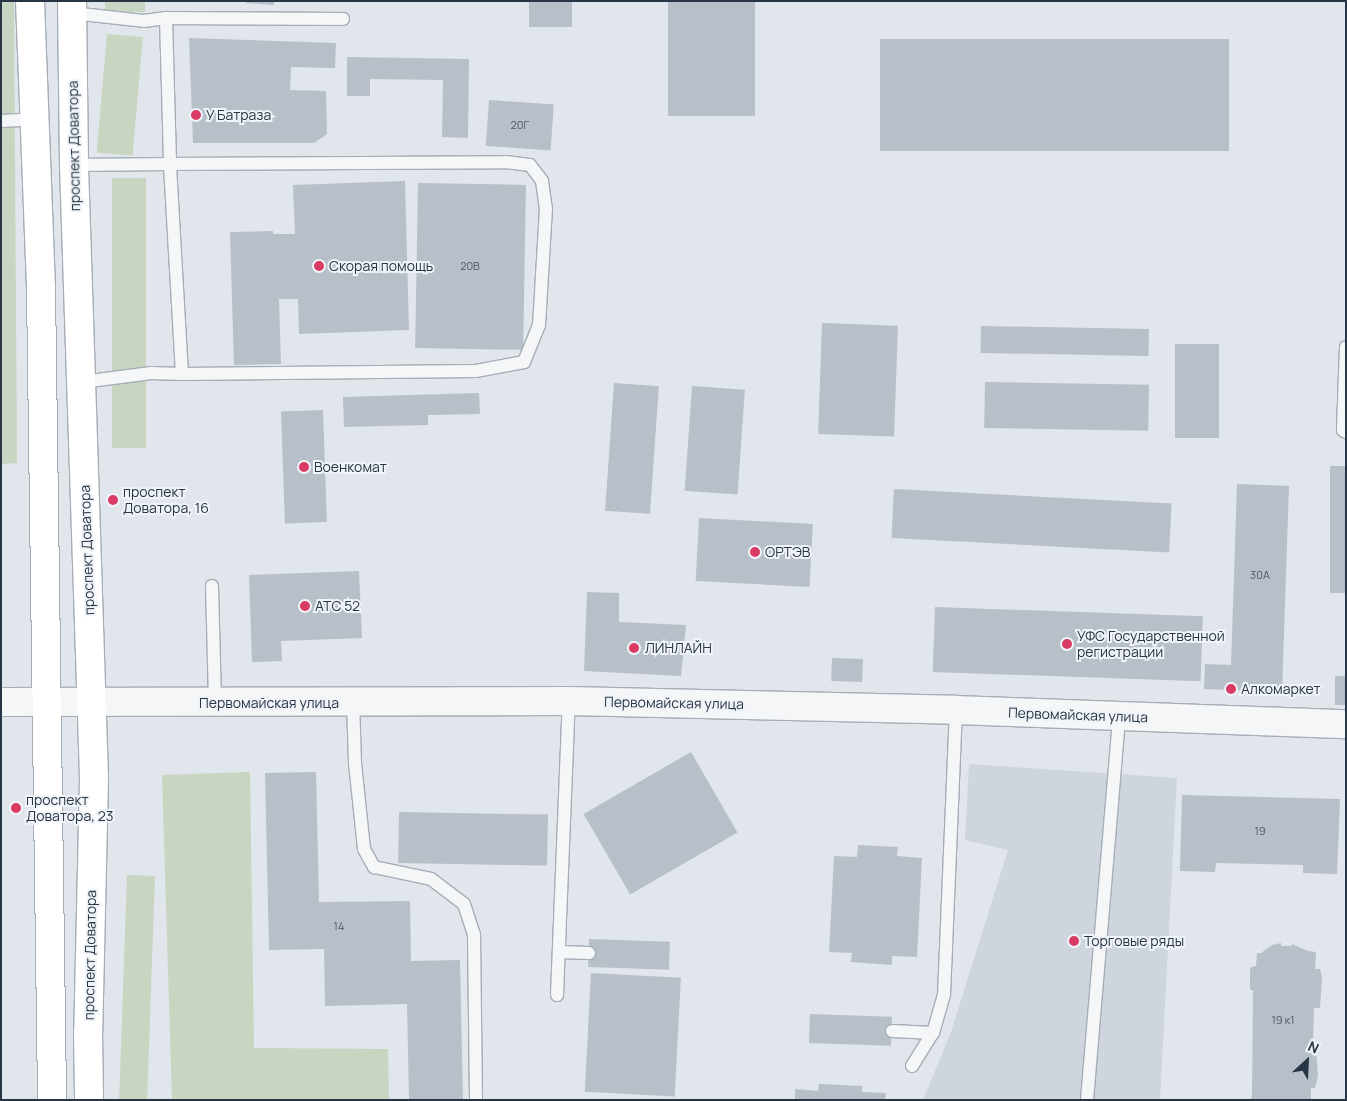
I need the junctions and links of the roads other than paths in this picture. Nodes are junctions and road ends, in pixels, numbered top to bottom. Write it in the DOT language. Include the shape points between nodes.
graph roads {
  1 [pos="30,1"];
  2 [pos="72,7"];
  3 [pos="166,18"];
  4 [pos="343,19"];
  5 [pos="35,119"];
  6 [pos="1,121"];
  7 [pos="170,164"];
  8 [pos="74,165"];
  9 [pos="1346,347"];
  10 [pos="182,374"];
  11 [pos="82,382"];
  12 [pos="1346,432"];
  13 [pos="212,586"];
  14 [pos="569,701"];
  15 [pos="1,702"];
  16 [pos="353,702"];
  17 [pos="48,703"];
  18 [pos="92,703"];
  19 [pos="215,703"];
  20 [pos="956,710"];
  21 [pos="1118,716"];
  22 [pos="1346,724"];
  23 [pos="559,952"];
  24 [pos="589,953"];
  25 [pos="557,995"];
  26 [pos="892,1031"];
  27 [pos="933,1033"];
  28 [pos="912,1066"];
  29 [pos="52,1100"];
  30 [pos="90,1100"];
  31 [pos="476,1100"];
  32 [pos="1087,1100"];
  1 -- 5 [label="main road"];
  2 -- 3 [label="lane" via="144,21"];
  2 -- 8 [label="main road, проспект Доватора"];
  3 -- 4 [label="lane"];
  3 -- 7 [label="lane"];
  5 -- 6 [label="lane"];
  5 -- 17 [label="main road" via="42,288"];
  7 -- 8 [label="lane"];
  7 -- 10 [label="lane"];
  7 -- 10 [label="lane" via="506,162 530,165 542,181 546,208 539,325 524,362 476,371"];
  8 -- 11 [label="main road, проспект Доватора"];
  9 -- 12 [label="lane" via="1343,430"];
  10 -- 11 [label="lane" via="151,373"];
  11 -- 18 [label="main road, проспект Доватора"];
  13 -- 19 [label="lane"];
  14 -- 16 [label="street, Первомайская улица"];
  14 -- 20 [label="street, Первомайская улица"];
  14 -- 23 [label="lane"];
  15 -- 17 [label="street, Первомайская улица"];
  16 -- 19 [label="street, Первомайская улица"];
  16 -- 31 [label="lane" via="355,763 364,849 374,868 431,878 464,904 474,935"];
  17 -- 18 [label="street, Первомайская улица"];
  17 -- 29 [label="main road"];
  18 -- 19 [label="street, Первомайская улица"];
  18 -- 30 [label="main road, проспект Доватора"];
  20 -- 21 [label="street, Первомайская улица"];
  20 -- 27 [label="lane" via="944,995"];
  21 -- 22 [label="street, Первомайская улица"];
  21 -- 32 [label="lane"];
  23 -- 24 [label="lane"];
  23 -- 25 [label="lane"];
  26 -- 27 [label="lane"];
  27 -- 28 [label="lane"];
}
